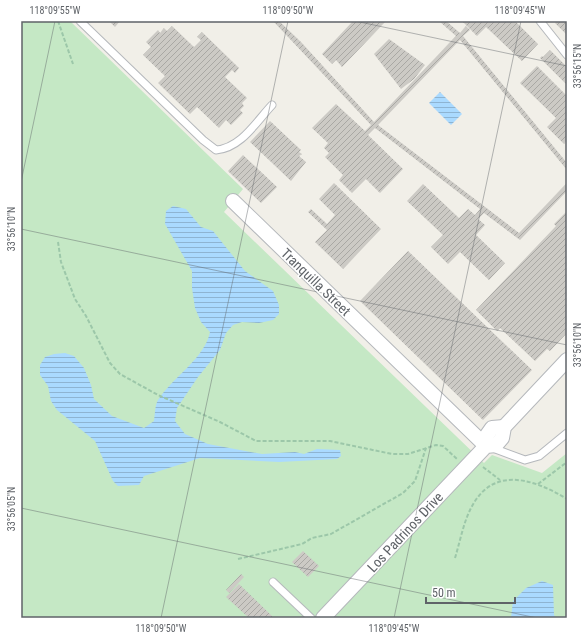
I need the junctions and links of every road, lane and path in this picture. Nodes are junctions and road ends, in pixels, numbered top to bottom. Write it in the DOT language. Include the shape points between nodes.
graph roads {
  1 [pos="58,21"];
  2 [pos="80,21"];
  3 [pos="540,21"];
  4 [pos="567,55"];
  5 [pos="73,64"];
  6 [pos="272,105"];
  7 [pos="233,201"];
  8 [pos="58,242"];
  9 [pos="567,360"];
  10 [pos="567,433"];
  11 [pos="486,446"];
  12 [pos="426,448"];
  13 [pos="567,462"];
  14 [pos="470,463"];
  15 [pos="500,480"];
  16 [pos="538,484"];
  17 [pos="567,499"];
  18 [pos="454,558"];
  19 [pos="238,559"];
  20 [pos="273,582"];
  21 [pos="311,618"];
  22 [pos="323,618"];
  1 -- 5 [label="path"];
  2 -- 6 [label="lane" via="216,150 227,150 236,144"];
  3 -- 4 [label="lane"];
  7 -- 11 [label="street, Tranquilla Street"];
  8 -- 12 [label="path" via="61,262 75,299 110,363 120,374 158,395 256,441 330,441 392,454 408,454"];
  9 -- 11 [label="street, Los Padrinos Drive" via="504,427 502,438 496,445"];
  10 -- 11 [label="lane" via="539,456 525,460"];
  11 -- 14 [label="street, Los Padrinos Drive"];
  12 -- 14 [label="path" via="443,446 458,459"];
  12 -- 19 [label="path" via="415,481 403,493 332,534"];
  13 -- 16 [label="path"];
  14 -- 15 [label="path" via="482,466"];
  14 -- 22 [label="street, Los Padrinos Drive"];
  15 -- 16 [label="path"];
  15 -- 18 [label="path" via="478,497 467,516"];
  16 -- 17 [label="path"];
  20 -- 21 [label="lane"];
}
